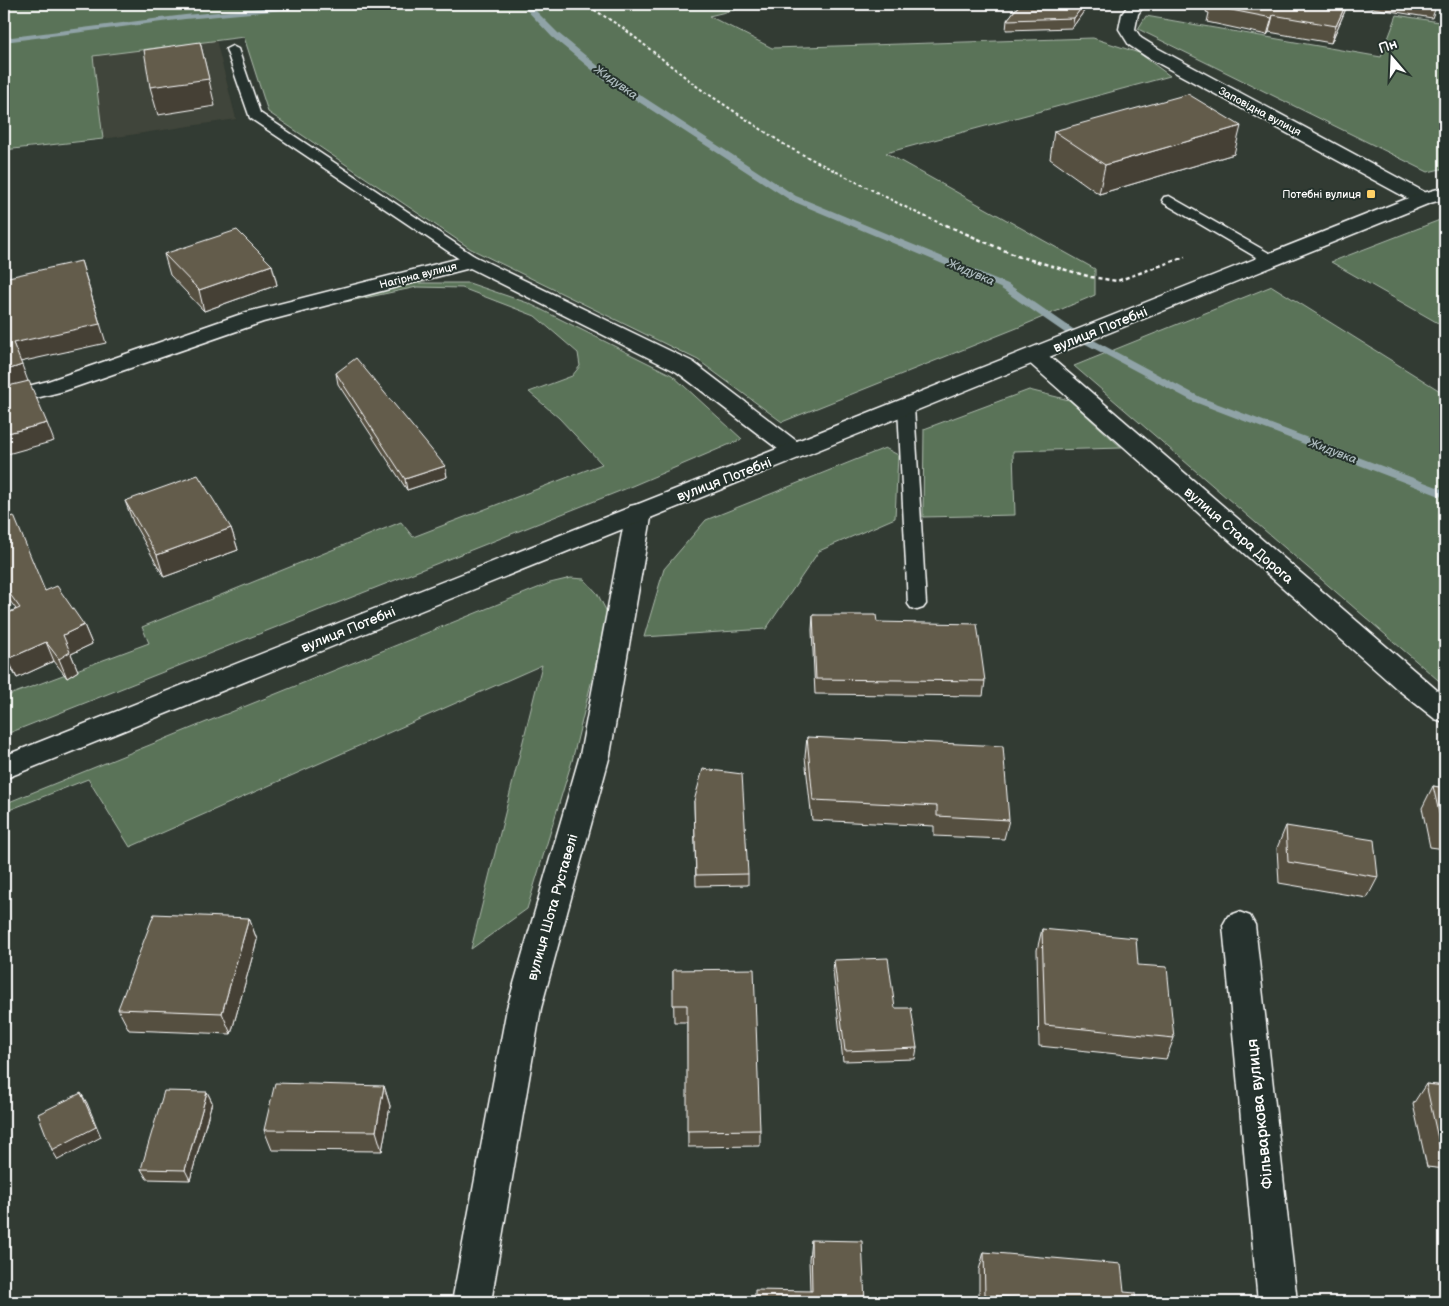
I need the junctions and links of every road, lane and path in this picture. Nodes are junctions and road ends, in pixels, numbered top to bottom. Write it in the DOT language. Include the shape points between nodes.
graph roads {
  1 [pos="585,4"];
  2 [pos="1136,4"];
  3 [pos="232,49"];
  4 [pos="1445,193"];
  5 [pos="1423,199"];
  6 [pos="1169,200"];
  7 [pos="1237,239"];
  8 [pos="1271,260"];
  9 [pos="472,262"];
  10 [pos="1046,351"];
  11 [pos="4,399"];
  12 [pos="906,407"];
  13 [pos="794,452"];
  14 [pos="639,512"];
  15 [pos="917,604"];
  16 [pos="1445,712"];
  17 [pos="4,768"];
  18 [pos="1239,925"];
  19 [pos="471,1302"];
  20 [pos="1278,1302"];
  1 -- 7 [label="path" via="623,28 699,88 788,147 917,213 1017,256 1116,281"];
  2 -- 5 [label="street, Заповідна вулиця" via="1127,29 1135,41"];
  3 -- 9 [label="lane" via="254,115"];
  4 -- 5 [label="street, вулиця Потебні"];
  5 -- 8 [label="street, вулиця Потебні"];
  6 -- 7 [label="lane"];
  7 -- 8 [label="lane"];
  8 -- 10 [label="street, вулиця Потебні"];
  9 -- 11 [label="street, Нагірна вулиця" via="255,317 56,386"];
  9 -- 13 [label="street, Нагірна вулиця" via="685,367"];
  10 -- 12 [label="street, вулиця Потебні"];
  10 -- 16 [label="street, вулиця Стара Дорога" via="1406,681"];
  12 -- 13 [label="street, вулиця Потебні"];
  12 -- 15 [label="lane"];
  13 -- 14 [label="street, вулиця Потебні"];
  14 -- 17 [label="street, вулиця Потебні"];
  14 -- 19 [label="street, вулиця Шота Руставелі" via="595,755 524,1008"];
  18 -- 20 [label="street, Фільваркова вулиця"];
}
